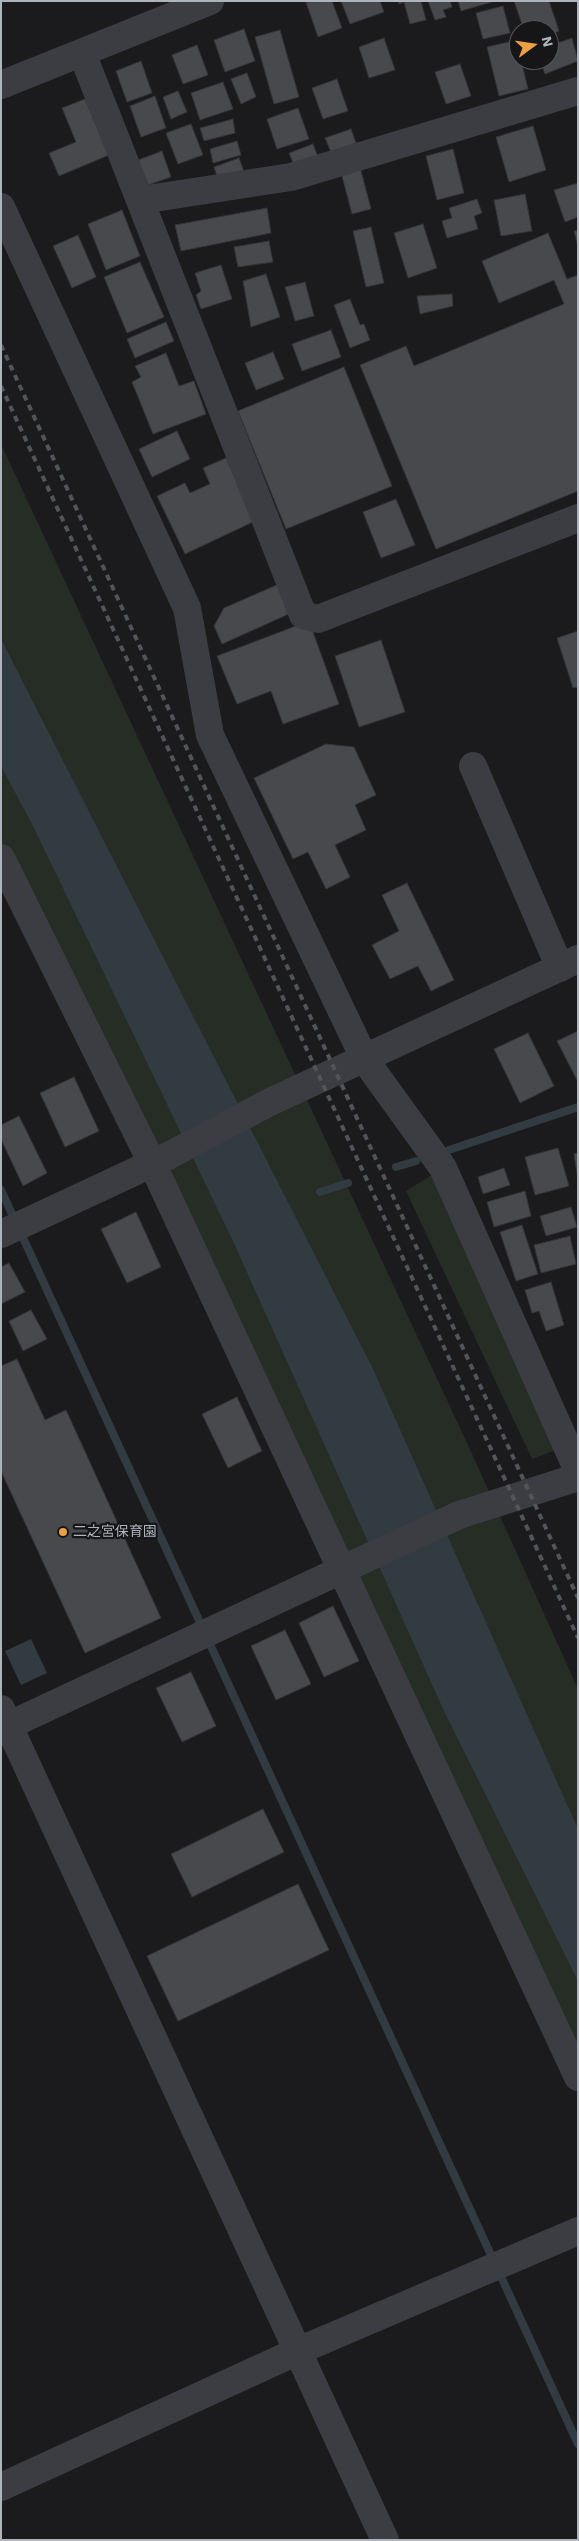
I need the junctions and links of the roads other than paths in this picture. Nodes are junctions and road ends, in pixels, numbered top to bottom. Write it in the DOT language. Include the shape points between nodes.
graph roads {
  1 [pos="210,1"];
  2 [pos="82,53"];
  3 [pos="1,85"];
  4 [pos="578,91"];
  5 [pos="140,200"];
  6 [pos="1,207"];
  7 [pos="578,518"];
  8 [pos="473,766"];
  9 [pos="1,858"];
  10 [pos="569,964"];
  11 [pos="365,1060"];
  12 [pos="160,1160"];
  13 [pos="16,1227"];
  14 [pos="578,1471"];
  15 [pos="578,1477"];
  16 [pos="348,1566"];
  17 [pos="4,1721"];
  18 [pos="578,2076"];
  19 [pos="578,2231"];
  20 [pos="298,2351"];
  21 [pos="1,2487"];
  22 [pos="385,2540"];
  1 -- 2 [label="street"];
  2 -- 3 [label="street"];
  2 -- 5 [label="street"];
  4 -- 5 [label="street" via="291,176"];
  5 -- 7 [label="street" via="303,615 318,619"];
  6 -- 11 [label="street" via="187,608 210,735"];
  8 -- 10 [label="street"];
  9 -- 12 [label="street"];
  10 -- 11 [label="street"];
  11 -- 12 [label="street" via="270,1102"];
  11 -- 14 [label="street" via="443,1168"];
  12 -- 13 [label="street"];
  12 -- 16 [label="street"];
  15 -- 16 [label="street" via="459,1515"];
  16 -- 17 [label="street" via="205,1635"];
  16 -- 18 [label="street"];
  17 -- 20 [label="street"];
  19 -- 20 [label="street"];
  20 -- 21 [label="street"];
  20 -- 22 [label="street"];
}
